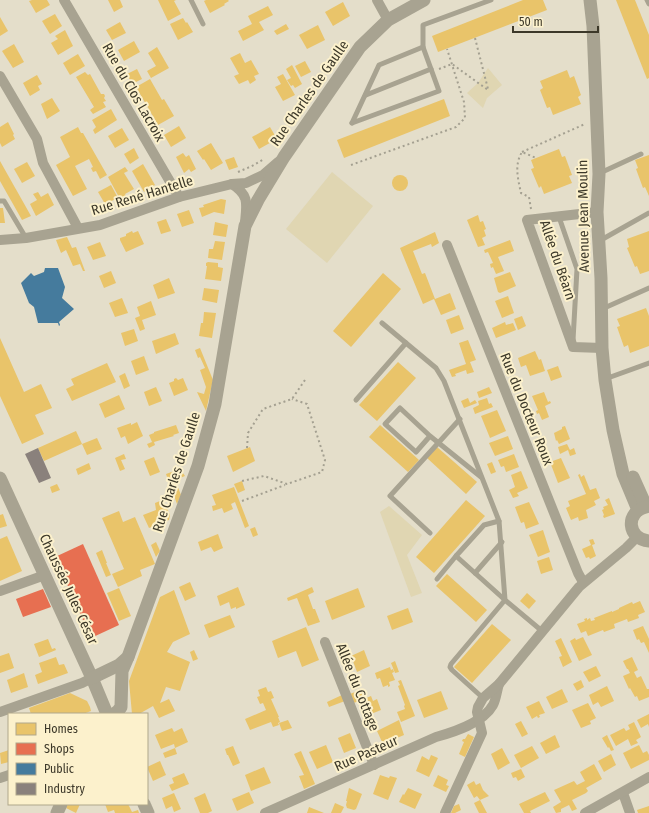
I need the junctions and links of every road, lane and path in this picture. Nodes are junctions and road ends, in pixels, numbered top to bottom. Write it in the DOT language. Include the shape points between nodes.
graph roads {
  1 [pos="64,0"];
  2 [pos="191,0"];
  3 [pos="377,0"];
  4 [pos="424,0"];
  5 [pos="491,0"];
  6 [pos="590,0"];
  7 [pos="647,0"];
  8 [pos="649,4"];
  9 [pos="388,20"];
  10 [pos="204,24"];
  11 [pos="475,38"];
  12 [pos="423,47"];
  13 [pos="448,49"];
  14 [pos="452,64"];
  15 [pos="432,70"];
  16 [pos="0,76"];
  17 [pos="366,96"];
  18 [pos="597,118"];
  19 [pos="522,152"];
  20 [pos="641,154"];
  21 [pos="284,157"];
  22 [pos="536,158"];
  23 [pos="351,165"];
  24 [pos="599,174"];
  25 [pos="232,184"];
  26 [pos="179,197"];
  27 [pos="0,201"];
  28 [pos="597,212"];
  29 [pos="649,213"];
  30 [pos="559,217"];
  31 [pos="534,219"];
  32 [pos="245,226"];
  33 [pos="78,228"];
  34 [pos="26,238"];
  35 [pos="0,240"];
  36 [pos="598,241"];
  37 [pos="447,245"];
  38 [pos="649,288"];
  39 [pos="601,309"];
  40 [pos="382,323"];
  41 [pos="406,342"];
  42 [pos="573,347"];
  43 [pos="602,348"];
  44 [pos="649,363"];
  45 [pos="305,380"];
  46 [pos="604,380"];
  47 [pos="292,398"];
  48 [pos="356,400"];
  49 [pos="460,419"];
  50 [pos="430,436"];
  51 [pos="439,443"];
  52 [pos="247,448"];
  53 [pos="0,478"];
  54 [pos="482,478"];
  55 [pos="242,481"];
  56 [pos="287,484"];
  57 [pos="242,500"];
  58 [pos="645,505"];
  59 [pos="499,521"];
  60 [pos="430,533"];
  61 [pos="646,541"];
  62 [pos="502,542"];
  63 [pos="456,556"];
  64 [pos="475,573"];
  65 [pos="45,575"];
  66 [pos="436,579"];
  67 [pos="583,582"];
  68 [pos="0,591"];
  69 [pos="505,600"];
  70 [pos="542,631"];
  71 [pos="324,642"];
  72 [pos="128,657"];
  73 [pos="92,678"];
  74 [pos="499,684"];
  75 [pos="483,698"];
  76 [pos="493,705"];
  77 [pos="0,712"];
  78 [pos="107,713"];
  79 [pos="115,713"];
  80 [pos="479,720"];
  81 [pos="374,764"];
  82 [pos="649,777"];
  83 [pos="623,793"];
  84 [pos="265,813"];
  85 [pos="445,813"];
  86 [pos="585,813"];
  87 [pos="630,813"];
  1 -- 26 [label="street, Rue du Clos Lacroix"];
  2 -- 10 [label="lane"];
  3 -- 9 [label="street"];
  4 -- 9 [label="street, Rue Charles de Gaulle"];
  5 -- 12 [label="lane" via="423,25"];
  6 -- 18 [label="street, Avenue Jean Moulin"];
  7 -- 8 [label="lane"];
  9 -- 21 [label="street, Rue Charles de Gaulle" via="360,47"];
  11 -- 14 [label="path" via="488,90"];
  12 -- 15 [label="lane"];
  12 -- 17 [label="lane" via="378,64"];
  13 -- 14 [label="path"];
  14 -- 15 [label="path"];
  14 -- 23 [label="path" via="464,102 465,118 456,127"];
  15 -- 17 [label="lane"];
  15 -- 17 [label="lane" via="439,91 352,123"];
  16 -- 33 [label="street" via="37,139 44,163"];
  18 -- 19 [label="path"];
  18 -- 24 [label="street, Avenue Jean Moulin"];
  19 -- 22 [label="path"];
  19 -- 31 [label="path" via="517,172 521,193 529,198"];
  20 -- 24 [label="lane"];
  21 -- 25 [label="street, Rue René Hantelle" via="263,175 246,183"];
  21 -- 32 [label="street, Rue Charles de Gaulle"];
  24 -- 28 [label="street, Avenue Jean Moulin"];
  25 -- 26 [label="street, Rue René Hantelle"];
  25 -- 32 [label="street, Rue Charles de Gaulle" via="242,190 246,203"];
  26 -- 33 [label="street, Rue René Hantelle" via="100,225"];
  27 -- 34 [label="lane" via="4,200"];
  28 -- 30 [label="street, Allée du Béarn"];
  28 -- 36 [label="street, Avenue Jean Moulin"];
  29 -- 36 [label="lane"];
  30 -- 31 [label="street, Allée du Béarn"];
  30 -- 42 [label="lane" via="576,269"];
  31 -- 42 [label="street, Allée du Béarn" via="527,220"];
  32 -- 72 [label="street, Rue Charles de Gaulle" via="213,412 198,466"];
  33 -- 34 [label="street, Rue René Hantelle"];
  34 -- 35 [label="street, Rue René Hantelle"];
  36 -- 39 [label="street, Avenue Jean Moulin"];
  37 -- 67 [label="street, Rue du Docteur Roux"];
  38 -- 39 [label="lane"];
  39 -- 43 [label="street, Avenue Jean Moulin"];
  40 -- 41 [label="lane"];
  41 -- 48 [label="lane"];
  41 -- 49 [label="lane" via="436,368"];
  42 -- 43 [label="street"];
  43 -- 46 [label="street, Avenue Jean Moulin"];
  44 -- 46 [label="lane"];
  45 -- 47 [label="path"];
  46 -- 58 [label="street, Avenue Jean Moulin" via="613,430"];
  47 -- 52 [label="path" via="263,409 248,433"];
  47 -- 56 [label="path" via="307,404 326,460 322,472"];
  49 -- 51 [label="lane"];
  49 -- 54 [label="lane"];
  50 -- 50 [label="lane" via="400,408 385,424 416,452"];
  50 -- 51 [label="lane"];
  51 -- 54 [label="lane"];
  51 -- 60 [label="lane" via="390,496"];
  53 -- 65 [label="street, Chaussée Jules César"];
  54 -- 59 [label="lane"];
  55 -- 56 [label="path" via="264,476"];
  56 -- 57 [label="path"];
  58 -- 61 [label="street" via="634,514 631,526"];
  59 -- 62 [label="lane"];
  59 -- 63 [label="lane" via="484,525"];
  61 -- 67 [label="street, Rue Pasteur" via="626,548"];
  62 -- 64 [label="lane"];
  62 -- 69 [label="lane"];
  63 -- 64 [label="lane"];
  63 -- 66 [label="lane"];
  64 -- 69 [label="lane"];
  65 -- 68 [label="street"];
  65 -- 73 [label="street, Chaussée Jules César"];
  67 -- 70 [label="street, Rue Pasteur"];
  69 -- 70 [label="lane"];
  69 -- 75 [label="lane" via="450,664 452,670"];
  70 -- 74 [label="street, Rue Pasteur"];
  71 -- 81 [label="street, Allée du Cottage"];
  72 -- 73 [label="street" via="119,665"];
  72 -- 79 [label="street, Rue Charles de Gaulle" via="122,670 120,707"];
  73 -- 77 [label="street"];
  73 -- 78 [label="street, Chaussée Jules César"];
  74 -- 75 [label="street, Rue Pasteur"];
  74 -- 76 [label="street, Rue Pasteur"];
  75 -- 76 [label="street"];
  75 -- 80 [label="street" via="478,707"];
  76 -- 80 [label="street, Rue Pasteur"];
  80 -- 81 [label="street, Rue Pasteur"];
  80 -- 85 [label="street" via="482,733"];
  81 -- 84 [label="street, Rue Pasteur"];
  82 -- 83 [label="street"];
  83 -- 86 [label="street"];
  83 -- 87 [label="street"];
}
